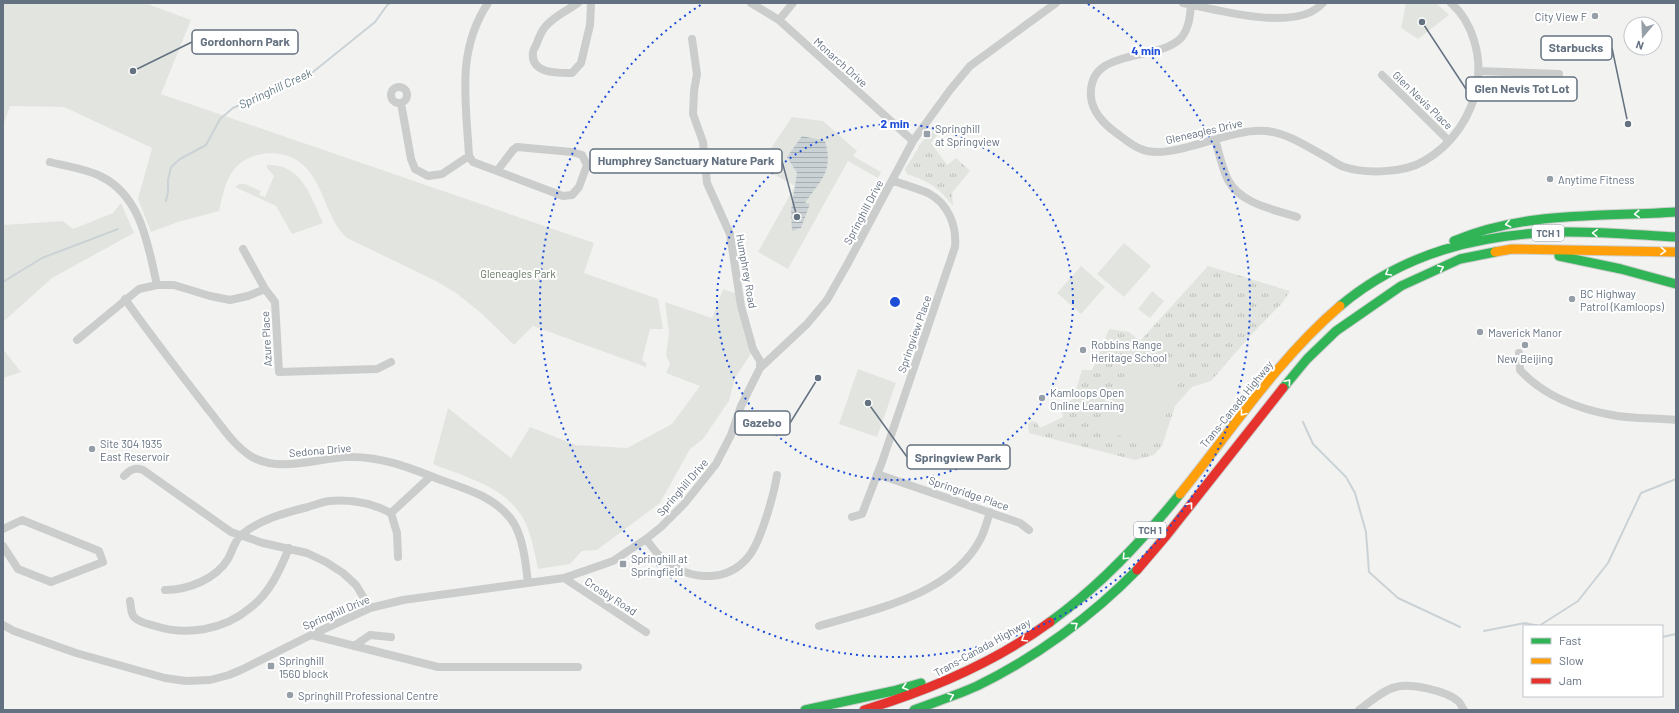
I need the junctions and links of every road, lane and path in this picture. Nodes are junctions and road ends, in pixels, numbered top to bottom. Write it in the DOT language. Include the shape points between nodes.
graph roads {
  1 [pos="488,3"];
  2 [pos="578,3"];
  3 [pos="591,3"];
  4 [pos="751,3"];
  5 [pos="793,3"];
  6 [pos="1056,3"];
  7 [pos="1324,3"];
  8 [pos="1451,3"];
  9 [pos="1187,4"];
  10 [pos="779,20"];
  11 [pos="692,39"];
  12 [pos="1479,71"];
  13 [pos="1559,74"];
  14 [pos="1382,75"];
  15 [pos="401,103"];
  16 [pos="1215,140"];
  17 [pos="913,141"];
  18 [pos="1449,141"];
  19 [pos="469,156"];
  20 [pos="50,162"];
  21 [pos="497,171"];
  22 [pos="892,180"];
  23 [pos="1676,212"];
  24 [pos="1297,218"];
  25 [pos="1676,237"];
  26 [pos="243,249"];
  27 [pos="1512,249"];
  28 [pos="1676,252"];
  29 [pos="1423,256"];
  30 [pos="1676,284"];
  31 [pos="157,285"];
  32 [pos="265,289"];
  33 [pos="125,299"];
  34 [pos="77,340"];
  35 [pos="1519,353"];
  36 [pos="391,362"];
  37 [pos="760,368"];
  38 [pos="1676,420"];
  39 [pos="777,474"];
  40 [pos="878,474"];
  41 [pos="124,476"];
  42 [pos="431,476"];
  43 [pos="990,512"];
  44 [pos="391,513"];
  45 [pos="852,517"];
  46 [pos="3,528"];
  47 [pos="1029,530"];
  48 [pos="240,536"];
  49 [pos="646,539"];
  50 [pos="3,546"];
  51 [pos="289,548"];
  52 [pos="398,557"];
  53 [pos="564,578"];
  54 [pos="528,583"];
  55 [pos="165,590"];
  56 [pos="130,601"];
  57 [pos="370,608"];
  58 [pos="3,625"];
  59 [pos="819,626"];
  60 [pos="646,632"];
  61 [pos="311,635"];
  62 [pos="391,638"];
  63 [pos="354,646"];
  64 [pos="578,667"];
  65 [pos="970,669"];
  66 [pos="805,710"];
  67 [pos="864,710"];
  68 [pos="914,710"];
  69 [pos="1359,710"];
  70 [pos="1464,710"];
  1 -- 19 [label="street" via="470,40 466,61"];
  2 -- 3 [label="street" via="546,25 540,33 533,52 537,66 543,70 572,73 581,63 590,25"];
  4 -- 10 [label="street, Monarch Drive"];
  5 -- 10 [label="street"];
  6 -- 17 [label="street, Springhill Drive" via="970,66"];
  7 -- 9 [label="street" via="1311,12 1290,18 1265,18"];
  8 -- 12 [label="street, Gleneagles Drive" via="1461,14 1473,37"];
  9 -- 16 [label="street, Gleneagles Drive" via="1186,31 1180,39 1171,45 1119,59 1105,66 1096,76 1091,97 1104,122 1142,150 1165,152"];
  10 -- 17 [label="street, Monarch Drive"];
  11 -- 37 [label="street, Humphrey Road" via="696,74 693,114 702,142 707,183 730,234 741,306"];
  12 -- 13 [label="street"];
  12 -- 18 [label="street, Gleneagles Drive" via="1475,95 1466,120"];
  14 -- 18 [label="street, Glen Nevis Place"];
  15 -- 19 [label="street" via="415,170 428,176 442,174"];
  16 -- 18 [label="street, Gleneagles Drive" via="1240,132 1267,131 1288,137 1343,166 1370,171 1400,169 1423,161"];
  16 -- 24 [label="street" via="1228,180 1236,192 1245,199"];
  17 -- 22 [label="street, Springhill Drive"];
  19 -- 21 [label="street" via="473,162"];
  20 -- 31 [label="street" via="98,175 115,184 133,205 147,241"];
  21 -- 21 [label="street" via="563,196 572,195 579,187 587,165 582,155 572,152 517,147"];
  22 -- 37 [label="street, Springhill Drive" via="827,300 807,324"];
  22 -- 40 [label="street, Springview Place" via="928,193 936,199 954,224 956,235 955,247"];
  23 -- 29 [label="highway, one-way" via="1517,222 1471,233"];
  25 -- 29 [label="highway, Trans-Canada Highway / TCH 1, one-way" via="1562,232 1518,235 1468,243"];
  26 -- 32 [label="street, Azure Place"];
  27 -- 28 [label="highway, TCH 1, one-way"];
  27 -- 30 [label="highway" via="1584,260"];
  68 -- 27 [label="highway, TCH 1, one-way" via="976,686 1010,668 1042,648 1103,602 1136,571 1307,359 1336,331 1402,286 1460,259"];
  29 -- 65 [label="highway, Trans-Canada Highway / TCH 1, one-way" via="1360,290 1328,316 1267,382 1155,525 1095,586 1033,634"];
  31 -- 32 [label="street" via="174,286 230,300"];
  31 -- 33 [label="street" via="139,289"];
  32 -- 36 [label="street, Azure Place" via="275,302 279,372 377,369"];
  33 -- 34 [label="street"];
  33 -- 42 [label="street, Sedona Drive" via="162,351 236,444 253,457 269,463 287,465 348,457 374,458 398,463"];
  35 -- 38 [label="street" via="1520,370 1529,380 1571,404 1612,416"];
  37 -- 49 [label="street, Springhill Drive" via="716,464 684,504"];
  39 -- 49 [label="street" via="775,490 750,556 738,567 721,576 698,576 678,569 658,554"];
  40 -- 43 [label="street, Springridge Place"];
  40 -- 45 [label="street, Springview Place" via="862,514"];
  41 -- 48 [label="street" via="134,468 143,470"];
  42 -- 44 [label="street"];
  42 -- 54 [label="street, Sedona Drive" via="481,496 499,506 513,520 526,564"];
  43 -- 47 [label="street, Springridge Place" via="1020,523"];
  43 -- 59 [label="street" via="981,538 952,574 906,599"];
  44 -- 48 [label="street" via="366,503 328,501 259,522"];
  44 -- 52 [label="street" via="397,533"];
  46 -- 50 [label="street" via="22,520 99,551 103,562 51,582 18,569"];
  48 -- 51 [label="street"];
  48 -- 55 [label="street" via="217,573 192,585"];
  49 -- 53 [label="street, Springhill Drive" via="613,561"];
  51 -- 56 [label="street" via="272,584 261,598 250,609 224,624 195,630 161,628 135,618"];
  51 -- 57 [label="street" via="307,553 343,573 356,585"];
  53 -- 54 [label="street, Springhill Drive"];
  53 -- 60 [label="street, Crosby Road"];
  54 -- 57 [label="street, Springhill Drive" via="403,600"];
  57 -- 61 [label="street, Springhill Drive"];
  58 -- 61 [label="street, Springhill Drive" via="76,653 165,678 186,681 210,680 229,675"];
  61 -- 63 [label="street"];
  62 -- 63 [label="street" via="370,635"];
  63 -- 64 [label="street" via="438,668"];
  65 -- 66 [label="highway, one-way" via="893,691"];
  65 -- 67 [label="highway, Trans-Canada Highway / TCH 1" via="935,686"];
  69 -- 70 [label="street" via="1396,687 1417,686 1439,692 1459,702"];
}
